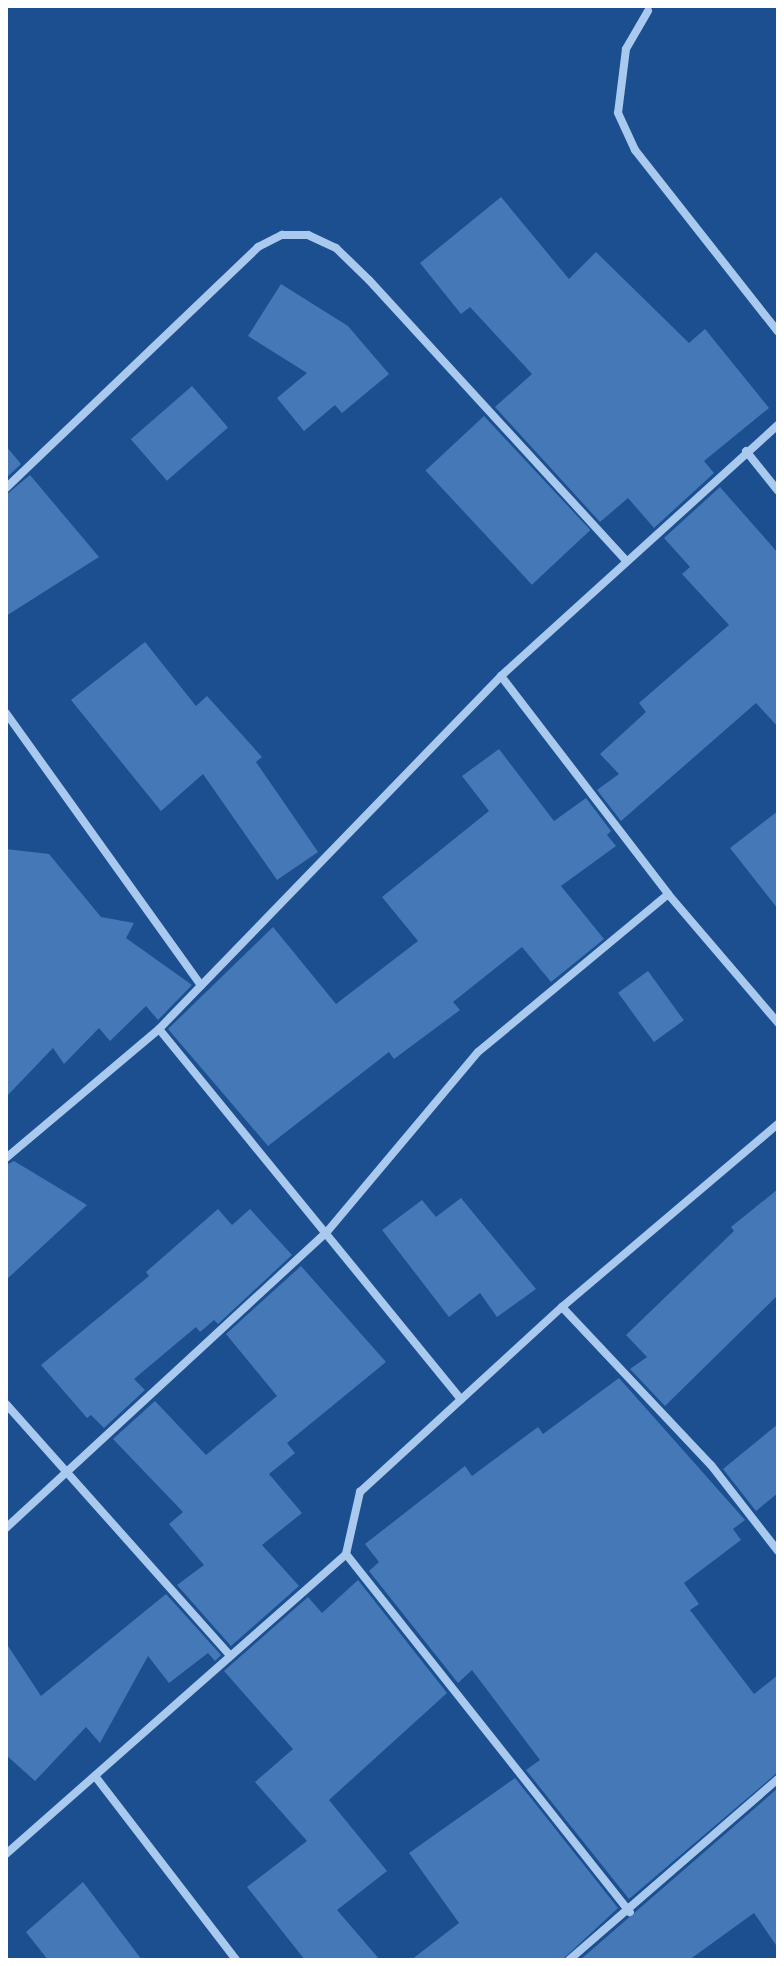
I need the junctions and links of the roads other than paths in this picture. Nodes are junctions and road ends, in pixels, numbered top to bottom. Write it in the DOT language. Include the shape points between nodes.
graph roads {
  1 [pos="648,11"];
  2 [pos="778,332"];
  3 [pos="778,425"];
  4 [pos="746,451"];
  5 [pos="6,488"];
  6 [pos="778,491"];
  7 [pos="625,559"];
  8 [pos="501,676"];
  9 [pos="6,713"];
  10 [pos="668,894"];
  11 [pos="201,985"];
  12 [pos="778,1023"];
  13 [pos="159,1029"];
  14 [pos="778,1124"];
  15 [pos="6,1158"];
  16 [pos="326,1233"];
  17 [pos="562,1307"];
  18 [pos="461,1399"];
  19 [pos="6,1404"];
  20 [pos="68,1473"];
  21 [pos="6,1528"];
  22 [pos="778,1551"];
  23 [pos="346,1554"];
  24 [pos="229,1654"];
  25 [pos="95,1776"];
  26 [pos="778,1779"];
  27 [pos="6,1854"];
  28 [pos="630,1912"];
  29 [pos="236,1960"];
  30 [pos="569,1960"];
  1 -- 2 [label="street" via="626,49 618,113 635,150"];
  3 -- 4 [label="street"];
  4 -- 6 [label="street"];
  4 -- 7 [label="street"];
  5 -- 7 [label="street" via="258,247 282,235 308,235 336,248 369,280"];
  7 -- 8 [label="street"];
  8 -- 10 [label="street"];
  8 -- 11 [label="street"];
  9 -- 11 [label="street"];
  10 -- 12 [label="street"];
  10 -- 16 [label="street" via="478,1052"];
  11 -- 13 [label="street"];
  13 -- 15 [label="street"];
  13 -- 16 [label="street"];
  14 -- 17 [label="street"];
  16 -- 18 [label="street"];
  16 -- 20 [label="street"];
  17 -- 18 [label="street"];
  17 -- 22 [label="street" via="711,1465"];
  18 -- 23 [label="street" via="360,1492"];
  19 -- 20 [label="street"];
  20 -- 21 [label="street"];
  20 -- 24 [label="street"];
  23 -- 24 [label="street"];
  23 -- 28 [label="street"];
  24 -- 25 [label="street"];
  25 -- 27 [label="street"];
  25 -- 29 [label="street"];
  26 -- 28 [label="street"];
  28 -- 30 [label="street"];
}
